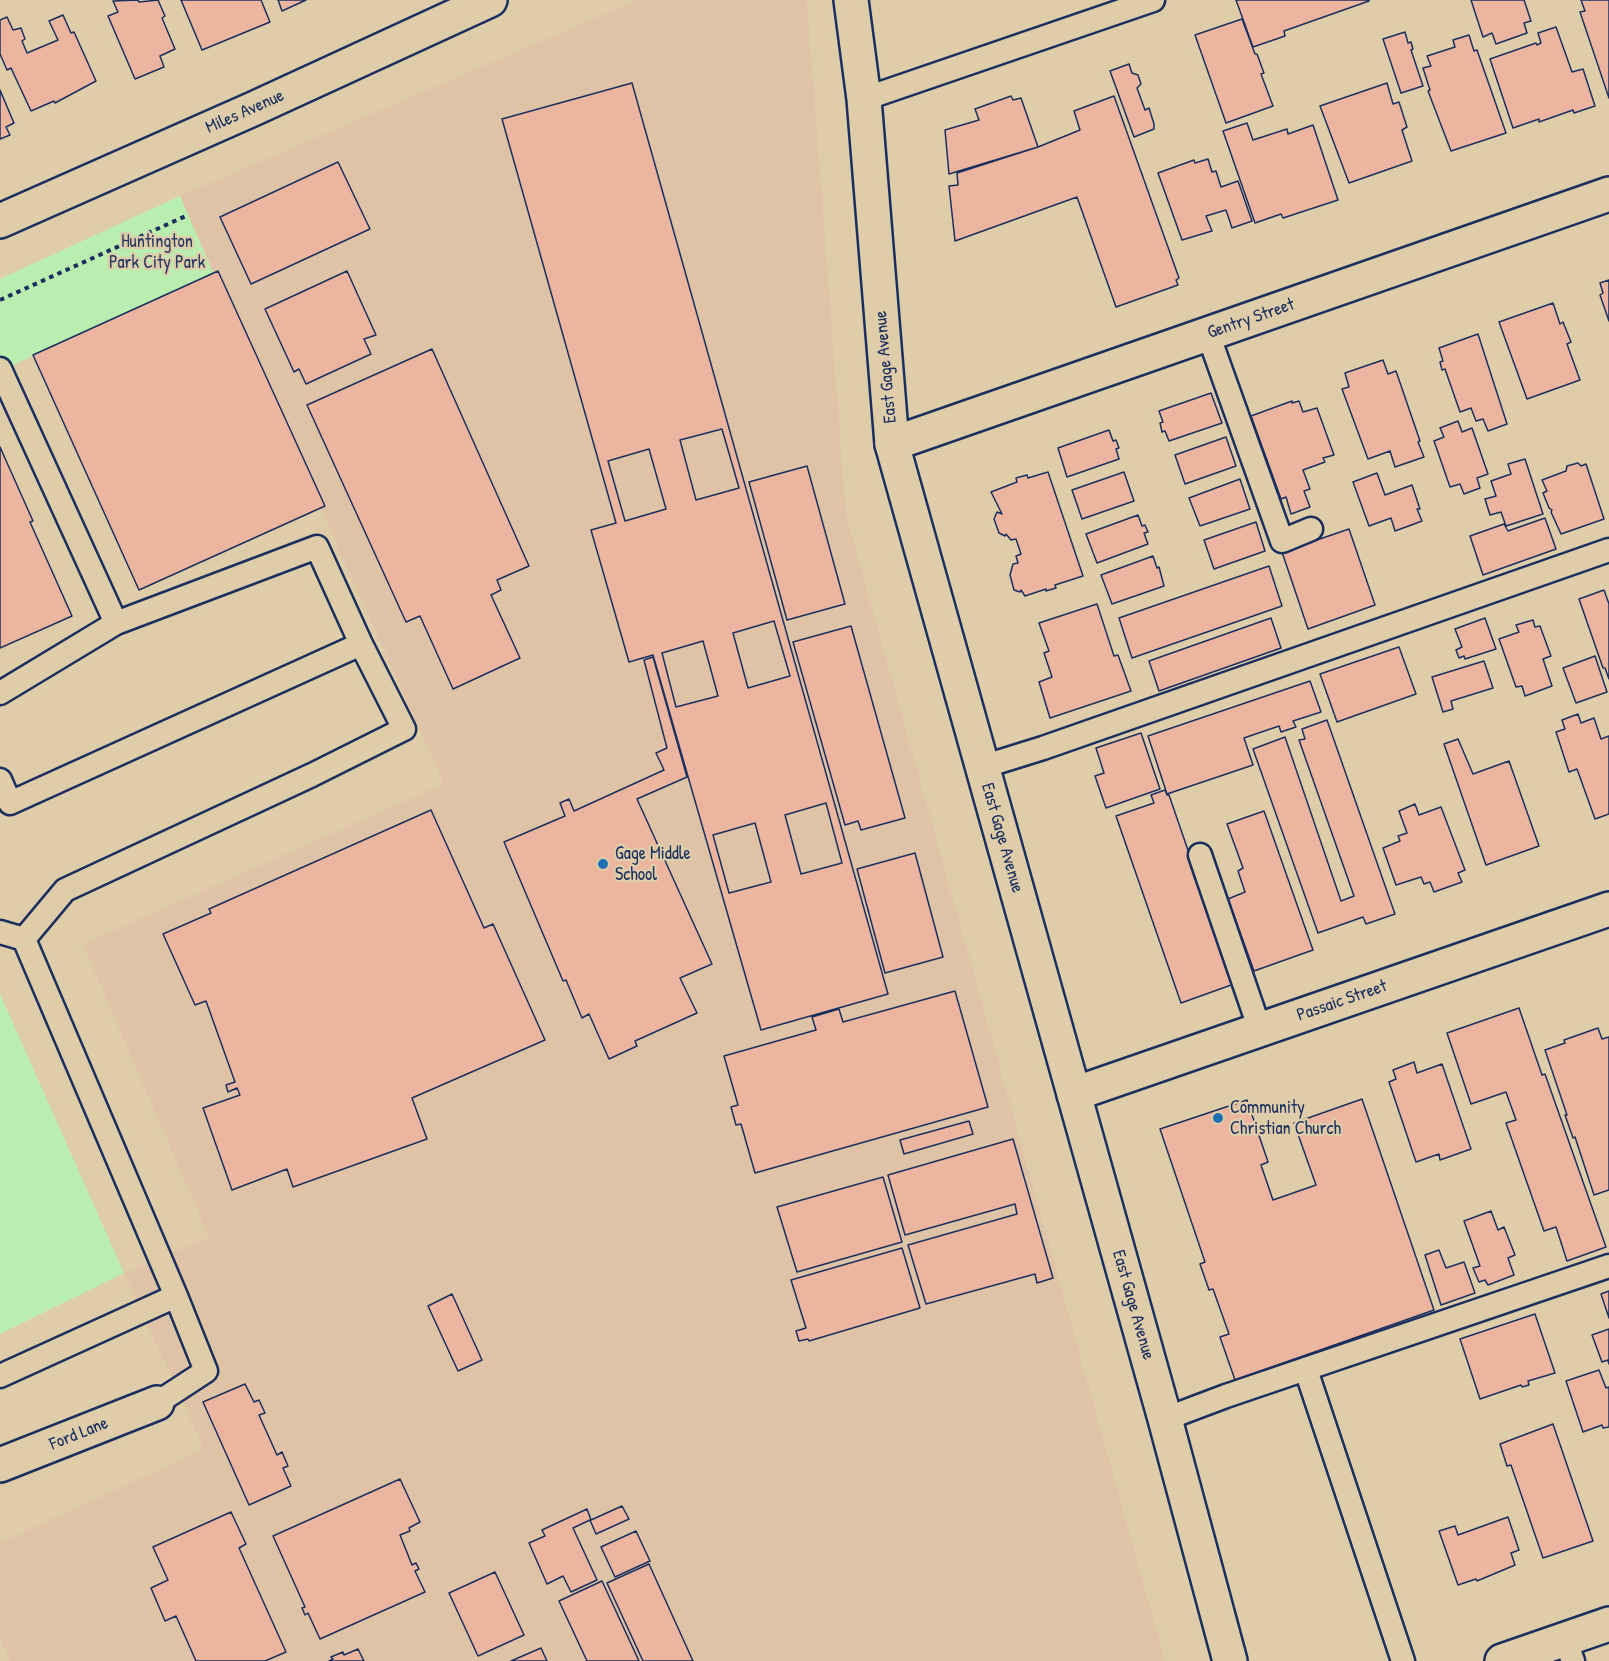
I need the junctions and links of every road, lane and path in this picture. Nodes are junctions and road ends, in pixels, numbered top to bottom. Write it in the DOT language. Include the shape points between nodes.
graph roads {
  1 [pos="490,0"];
  2 [pos="851,0"];
  3 [pos="1153,0"];
  4 [pos="864,99"];
  5 [pos="1609,194"];
  6 [pos="188,215"];
  7 [pos="0,221"];
  8 [pos="0,300"];
  9 [pos="1209,334"];
  10 [pos="0,369"];
  11 [pos="892,444"];
  12 [pos="1311,529"];
  13 [pos="1609,550"];
  14 [pos="116,622"];
  15 [pos="361,644"];
  16 [pos="0,693"];
  17 [pos="982,767"];
  18 [pos="0,780"];
  19 [pos="1200,855"];
  20 [pos="1609,909"];
  21 [pos="0,932"];
  22 [pos="24,939"];
  23 [pos="1260,1030"];
  24 [pos="1074,1094"];
  25 [pos="1609,1266"];
  26 [pos="176,1296"];
  27 [pos="1306,1370"];
  28 [pos="0,1376"];
  29 [pos="157,1403"];
  30 [pos="1165,1419"];
  31 [pos="0,1465"];
  32 [pos="1609,1624"];
  33 [pos="1569,1650"];
  34 [pos="1230,1661"];
  35 [pos="1403,1661"];
  36 [pos="1502,1661"];
  1 -- 7 [label="main road, Miles Avenue"];
  2 -- 4 [label="main road, East Gage Avenue"];
  3 -- 4 [label="lane"];
  4 -- 11 [label="main road, East Gage Avenue"];
  5 -- 9 [label="main road, Gentry Street"];
  6 -- 8 [label="path"];
  9 -- 11 [label="main road, Gentry Street"];
  9 -- 12 [label="lane" via="1282,541"];
  10 -- 14 [label="lane"];
  11 -- 17 [label="main road, East Gage Avenue"];
  13 -- 17 [label="lane"];
  14 -- 15 [label="lane" via="317,547"];
  14 -- 16 [label="lane"];
  15 -- 18 [label="lane" via="10,803"];
  15 -- 22 [label="lane" via="404,729 65,890"];
  17 -- 24 [label="main road, East Gage Avenue"];
  19 -- 23 [label="lane"];
  20 -- 23 [label="main road, Passaic Street"];
  21 -- 22 [label="lane"];
  22 -- 26 [label="lane"];
  23 -- 24 [label="main road, Passaic Street"];
  24 -- 30 [label="main road, East Gage Avenue"];
  25 -- 27 [label="lane"];
  26 -- 28 [label="lane"];
  26 -- 29 [label="lane" via="206,1371"];
  27 -- 30 [label="lane"];
  27 -- 35 [label="lane"];
  29 -- 31 [label="main road, Ford Lane"];
  30 -- 34 [label="main road, East Gage Avenue"];
  32 -- 33 [label="main road"];
  33 -- 36 [label="main road"];
}
